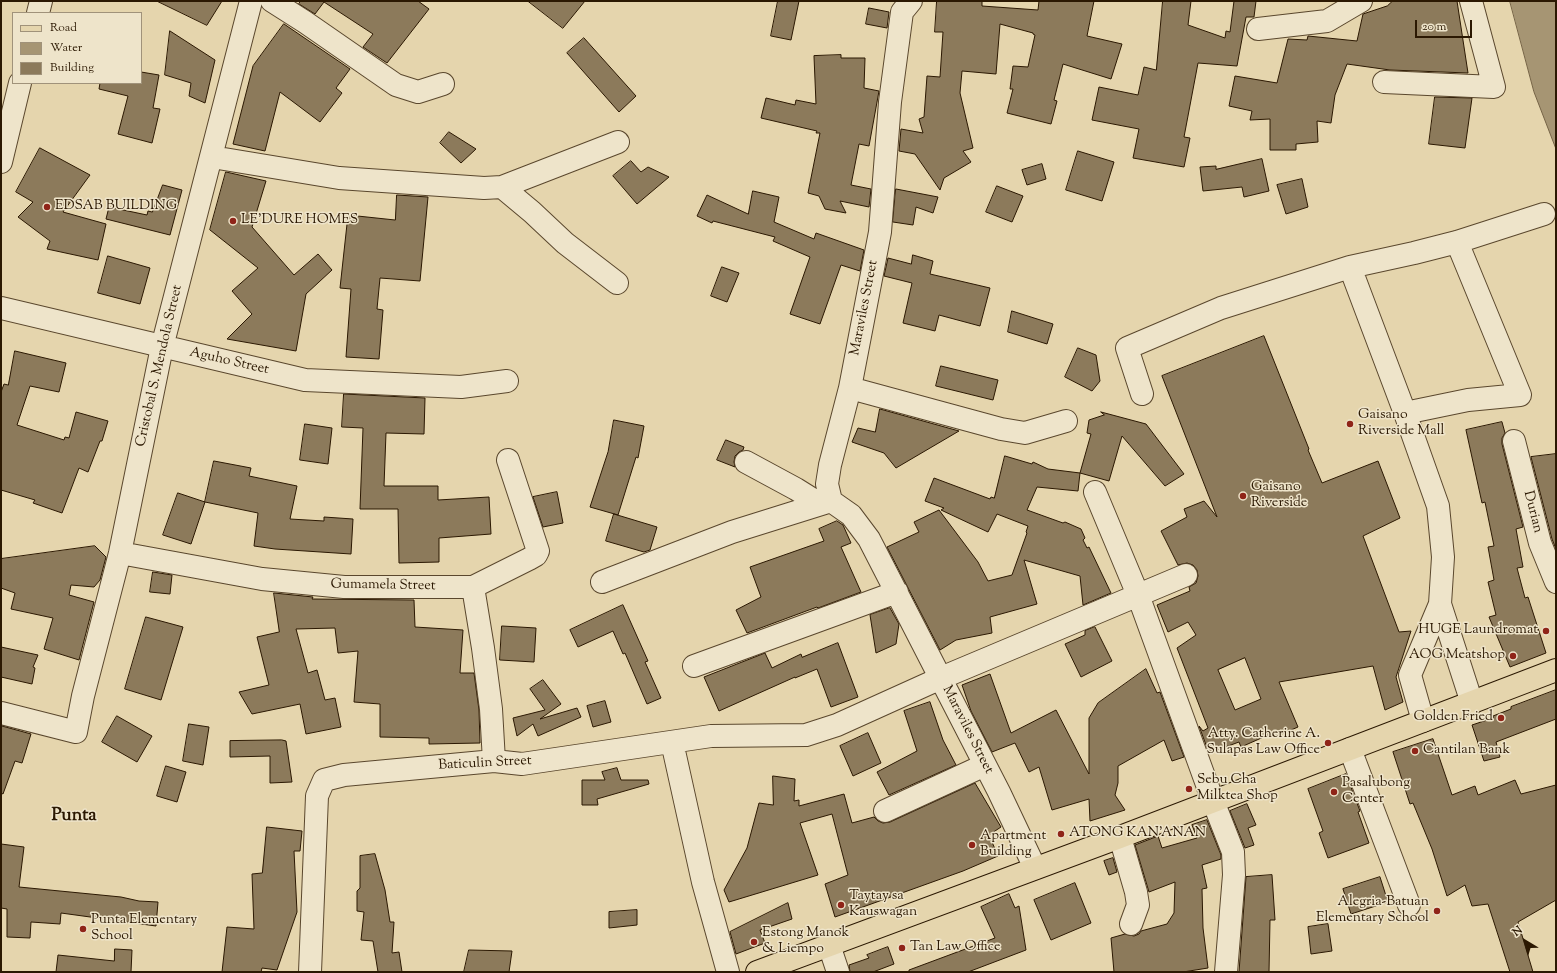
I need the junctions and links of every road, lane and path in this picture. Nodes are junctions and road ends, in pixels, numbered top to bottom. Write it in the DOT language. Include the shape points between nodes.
graph roads {
  1 [pos="41,1"];
  2 [pos="251,1"];
  3 [pos="272,1"];
  4 [pos="910,1"];
  5 [pos="1361,1"];
  6 [pos="1471,1"];
  7 [pos="38,12"];
  8 [pos="1258,29"];
  9 [pos="1384,82"];
  10 [pos="20,84"];
  11 [pos="443,84"];
  12 [pos="618,142"];
  13 [pos="212,157"];
  14 [pos="1,162"];
  15 [pos="502,187"];
  16 [pos="1544,214"];
  17 [pos="1457,242"];
  18 [pos="1350,267"];
  19 [pos="616,283"];
  20 [pos="1,308"];
  21 [pos="162,347"];
  22 [pos="507,381"];
  23 [pos="850,388"];
  24 [pos="1142,394"];
  25 [pos="1405,413"];
  26 [pos="1066,421"];
  27 [pos="1514,441"];
  28 [pos="508,460"];
  29 [pos="746,462"];
  30 [pos="1095,492"];
  31 [pos="826,503"];
  32 [pos="120,553"];
  33 [pos="1186,575"];
  34 [pos="602,582"];
  35 [pos="1556,582"];
  36 [pos="473,588"];
  37 [pos="898,592"];
  38 [pos="1138,595"];
  39 [pos="1440,604"];
  40 [pos="694,666"];
  41 [pos="1556,670"];
  42 [pos="941,678"];
  43 [pos="1472,703"];
  44 [pos="1,713"];
  45 [pos="1424,722"];
  46 [pos="672,742"];
  47 [pos="1350,750"];
  48 [pos="494,762"];
  49 [pos="985,765"];
  50 [pos="1212,801"];
  51 [pos="885,811"];
  52 [pos="1120,837"];
  53 [pos="1035,868"];
  54 [pos="1409,905"];
  55 [pos="1131,924"];
  56 [pos="829,945"];
  57 [pos="310,972"];
  58 [pos="728,972"];
  59 [pos="757,972"];
  60 [pos="838,972"];
  61 [pos="1226,972"];
  1 -- 7 [label="street"];
  2 -- 13 [label="street, Cristobal S. Mendola Street"];
  3 -- 11 [label="street" via="396,85 418,92"];
  4 -- 23 [label="street, Maraviles Street" via="902,12 890,102 880,232"];
  5 -- 8 [label="street" via="1327,21"];
  6 -- 9 [label="street" via="1494,87"];
  10 -- 14 [label="street"];
  12 -- 15 [label="street"];
  13 -- 15 [label="street" via="339,178"];
  13 -- 21 [label="street, Cristobal S. Mendola Street"];
  15 -- 19 [label="street" via="565,243"];
  16 -- 17 [label="street"];
  17 -- 18 [label="street"];
  17 -- 25 [label="street" via="1520,395 1468,400"];
  18 -- 24 [label="street" via="1221,308 1127,348"];
  18 -- 25 [label="street"];
  20 -- 21 [label="street, Aguho Street"];
  21 -- 22 [label="street, Aguho Street" via="305,380 461,387"];
  21 -- 32 [label="street, Cristobal S. Mendola Street"];
  23 -- 26 [label="street" via="1001,429 1025,433"];
  23 -- 31 [label="street, Maraviles Street" via="830,465"];
  25 -- 39 [label="street" via="1438,506 1443,557"];
  27 -- 35 [label="street, Durian" via="1540,543"];
  28 -- 36 [label="street" via="538,551 529,559"];
  29 -- 31 [label="street"];
  30 -- 38 [label="street"];
  31 -- 34 [label="street" via="732,532"];
  31 -- 37 [label="street, Maraviles Street" via="851,516 869,538"];
  32 -- 36 [label="street, Gumamela Street" via="262,579 344,587"];
  32 -- 44 [label="street, Cristobal S. Mendola Street" via="76,732"];
  33 -- 38 [label="street, Baticulin Street"];
  36 -- 48 [label="street" via="484,648"];
  37 -- 40 [label="street"];
  37 -- 42 [label="street, Maraviles Street"];
  38 -- 42 [label="street, Baticulin Street"];
  38 -- 50 [label="street"];
  39 -- 43 [label="street"];
  39 -- 45 [label="street" via="1410,675"];
  41 -- 43 [label="main road"];
  42 -- 46 [label="street, Baticulin Street" via="837,725 806,735 711,736"];
  42 -- 49 [label="street, Maraviles Street"];
  43 -- 45 [label="main road"];
  45 -- 47 [label="main road"];
  46 -- 48 [label="street, Baticulin Street" via="522,764"];
  46 -- 58 [label="street" via="703,882"];
  47 -- 50 [label="main road"];
  47 -- 54 [label="street"];
  48 -- 57 [label="street, Baticulin Street" via="344,775 324,780 317,796"];
  49 -- 51 [label="street"];
  49 -- 53 [label="street, Maraviles Street"];
  50 -- 52 [label="main road"];
  50 -- 61 [label="street" via="1233,852 1234,875"];
  52 -- 53 [label="main road"];
  52 -- 55 [label="street" via="1138,905"];
  53 -- 56 [label="main road"];
  56 -- 59 [label="main road"];
  56 -- 60 [label="street"];
}
